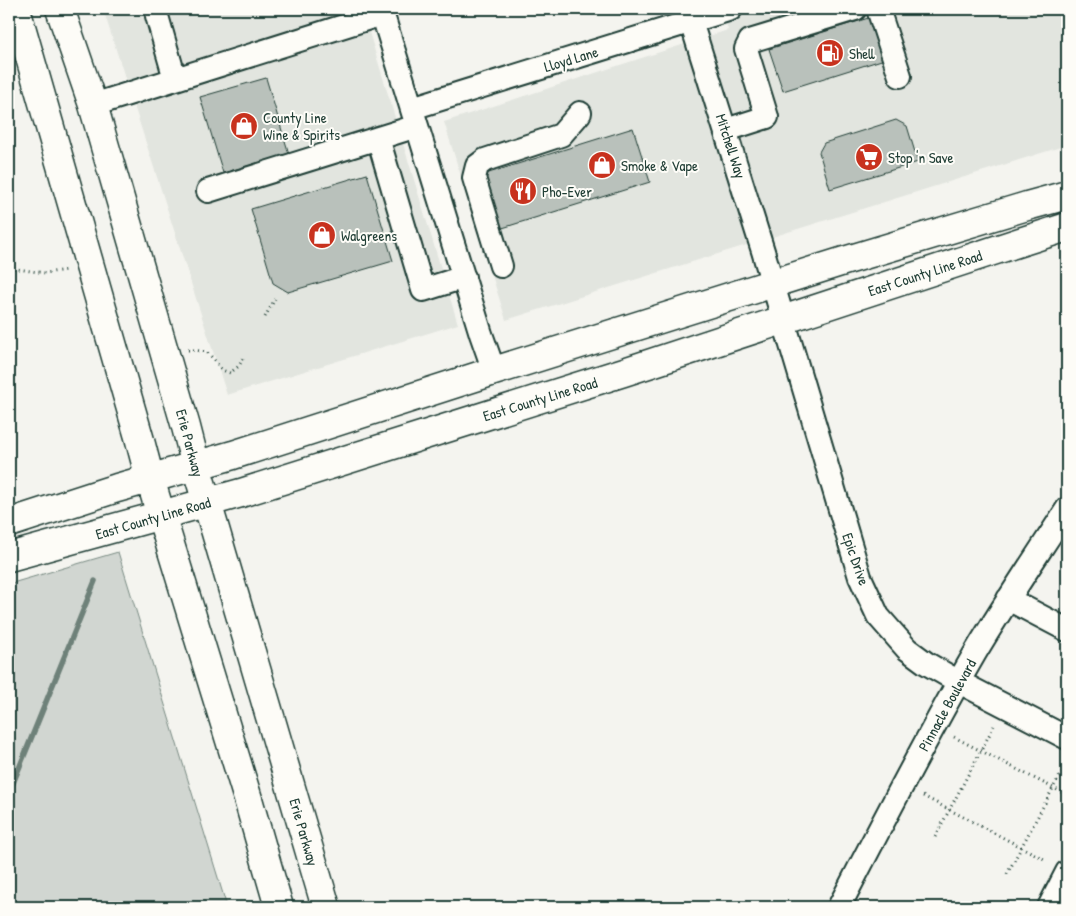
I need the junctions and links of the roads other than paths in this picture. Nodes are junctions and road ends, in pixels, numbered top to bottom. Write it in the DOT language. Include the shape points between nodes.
graph roads {
  1 [pos="16,9"];
  2 [pos="60,9"];
  3 [pos="731,9"];
  4 [pos="855,9"];
  5 [pos="878,9"];
  6 [pos="381,11"];
  7 [pos="817,14"];
  8 [pos="689,15"];
  9 [pos="157,16"];
  10 [pos="900,76"];
  11 [pos="175,80"];
  12 [pos="93,105"];
  13 [pos="580,113"];
  14 [pos="415,117"];
  15 [pos="726,130"];
  16 [pos="378,138"];
  17 [pos="208,191"];
  18 [pos="1067,195"];
  19 [pos="1067,227"];
  20 [pos="501,266"];
  21 [pos="464,277"];
  22 [pos="772,283"];
  23 [pos="784,320"];
  24 [pos="494,371"];
  25 [pos="196,466"];
  26 [pos="150,479"];
  27 [pos="207,503"];
  28 [pos="1067,509"];
  29 [pos="162,515"];
  30 [pos="9,523"];
  31 [pos="9,557"];
  32 [pos="1008,599"];
  33 [pos="1067,630"];
  34 [pos="959,682"];
  35 [pos="1067,738"];
  36 [pos="1067,872"];
  37 [pos="279,907"];
  38 [pos="326,907"];
  39 [pos="839,907"];
  40 [pos="1049,907"];
  1 -- 26 [label="main road"];
  2 -- 12 [label="main road, Erie Parkway"];
  3 -- 8 [label="street, Lloyd Lane"];
  4 -- 7 [label="street"];
  5 -- 10 [label="street"];
  6 -- 11 [label="street"];
  6 -- 14 [label="street"];
  7 -- 15 [label="street" via="750,41 746,49 767,117"];
  8 -- 14 [label="street, Lloyd Lane"];
  8 -- 15 [label="street, Mitchell Way"];
  9 -- 11 [label="street"];
  11 -- 12 [label="street"];
  12 -- 25 [label="main road, Erie Parkway"];
  13 -- 20 [label="street" via="561,135 485,160 476,166 474,178"];
  14 -- 16 [label="street, Lloyd Lane"];
  14 -- 21 [label="street"];
  15 -- 22 [label="street, Mitchell Way"];
  16 -- 17 [label="street, Lloyd Lane"];
  16 -- 21 [label="street" via="423,290"];
  18 -- 22 [label="main road"];
  19 -- 23 [label="main road, East County Line Road"];
  21 -- 24 [label="street"];
  22 -- 23 [label="street, Epic Drive"];
  22 -- 24 [label="main road"];
  23 -- 27 [label="main road, East County Line Road"];
  23 -- 34 [label="street, Epic Drive" via="860,578 878,616 906,649"];
  24 -- 25 [label="main road"];
  25 -- 26 [label="main road"];
  25 -- 27 [label="main road, Erie Parkway"];
  26 -- 29 [label="main road"];
  26 -- 30 [label="main road"];
  27 -- 29 [label="main road, East County Line Road"];
  27 -- 38 [label="main road, Erie Parkway"];
  28 -- 32 [label="street, Pinnacle Boulevard"];
  29 -- 31 [label="main road, East County Line Road"];
  29 -- 37 [label="main road"];
  32 -- 33 [label="street"];
  32 -- 34 [label="street, Pinnacle Boulevard"];
  34 -- 35 [label="street, Epic Drive"];
  34 -- 39 [label="street, Pinnacle Boulevard"];
  36 -- 40 [label="street"];
}
